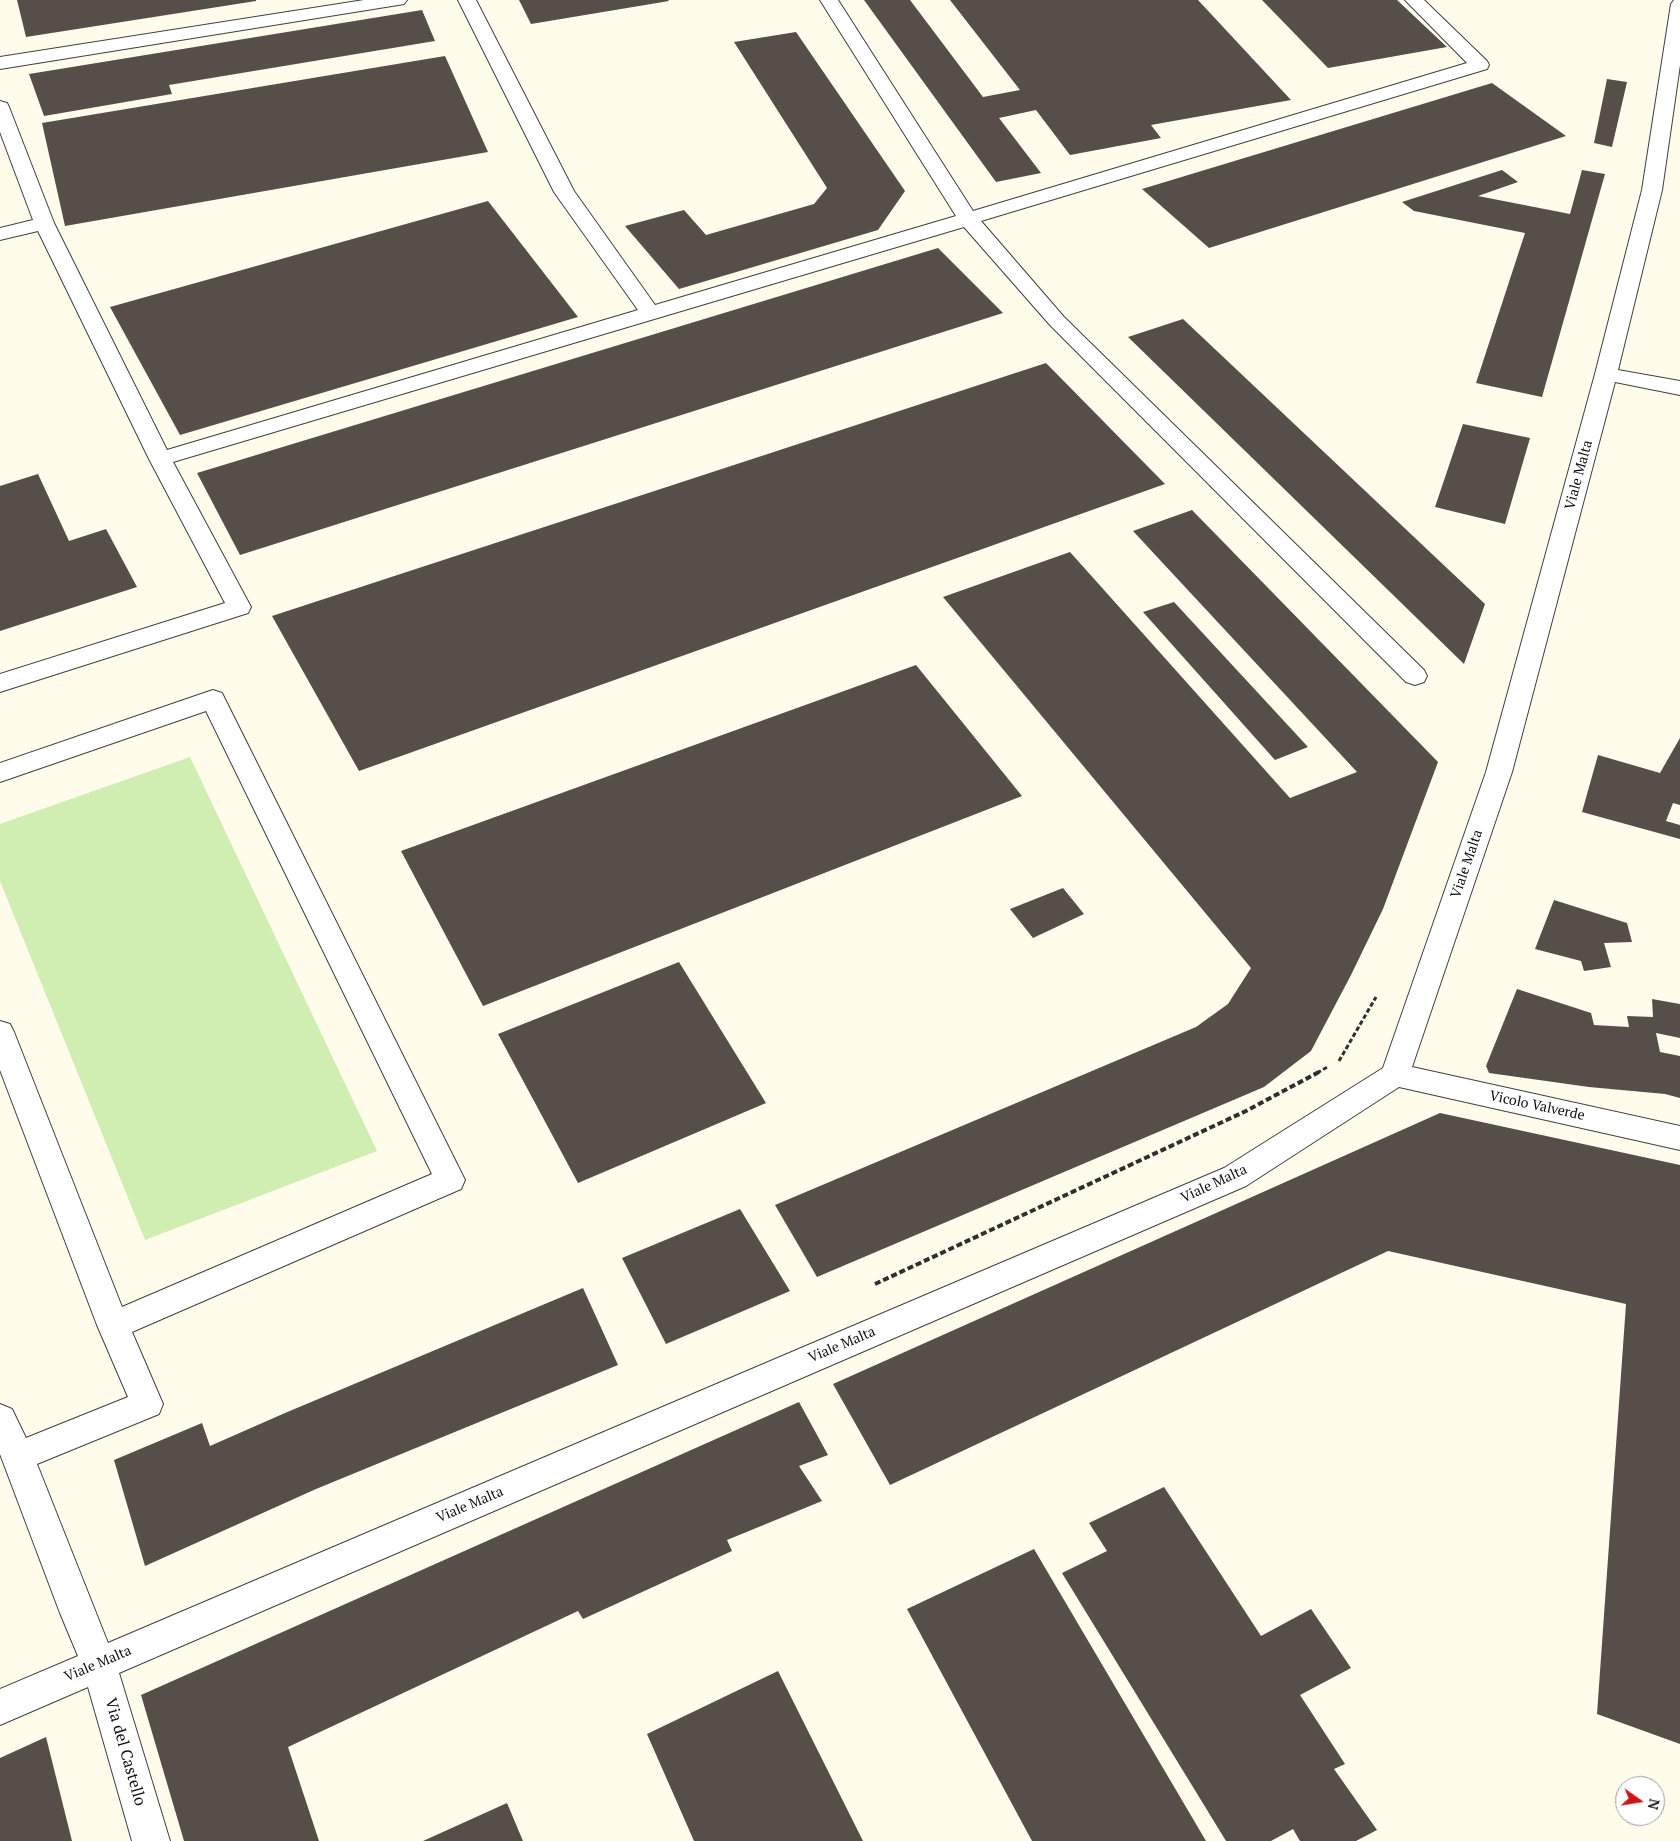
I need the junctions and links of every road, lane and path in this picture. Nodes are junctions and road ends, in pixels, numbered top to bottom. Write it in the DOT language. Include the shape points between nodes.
graph roads {
  1 [pos="398,0"];
  2 [pos="467,0"];
  3 [pos="828,0"];
  4 [pos="1414,0"];
  5 [pos="1680,4"];
  6 [pos="0,63"];
  7 [pos="0,107"];
  8 [pos="968,219"];
  9 [pos="44,223"];
  10 [pos="0,234"];
  11 [pos="650,313"];
  12 [pos="1606,374"];
  13 [pos="1680,388"];
  14 [pos="160,458"];
  15 [pos="1415,676"];
  16 [pos="0,683"];
  17 [pos="0,773"];
  18 [pos="1379,992"];
  19 [pos="0,1032"];
  20 [pos="1394,1075"];
  21 [pos="1680,1138"];
  22 [pos="866,1288"];
  23 [pos="113,1325"];
  24 [pos="0,1419"];
  25 [pos="18,1456"];
  26 [pos="99,1664"];
  27 [pos="0,1707"];
  28 [pos="151,1841"];
  1 -- 6 [label="street"];
  2 -- 11 [label="street" via="564,192"];
  3 -- 8 [label="street"];
  4 -- 8 [label="street" via="1480,65"];
  5 -- 12 [label="street, Viale Malta" via="1652,190"];
  7 -- 9 [label="street"];
  8 -- 11 [label="street"];
  8 -- 15 [label="street" via="1057,321"];
  9 -- 10 [label="street"];
  9 -- 14 [label="street"];
  11 -- 14 [label="street"];
  12 -- 13 [label="street"];
  12 -- 20 [label="street, Viale Malta" via="1499,772"];
  14 -- 16 [label="street" via="239,607"];
  17 -- 23 [label="street" via="213,699 450,1180"];
  18 -- 22 [label="path" via="1339,1061 1246,1111"];
  19 -- 23 [label="street"];
  20 -- 21 [label="street, Vicolo Valverde"];
  20 -- 26 [label="street, Viale Malta" via="1235,1177"];
  23 -- 25 [label="street" via="146,1404"];
  24 -- 25 [label="street, Via del Castello"];
  25 -- 26 [label="street, Via del Castello"];
  26 -- 27 [label="street, Viale Malta"];
  26 -- 28 [label="street, Via del Castello"];
}
